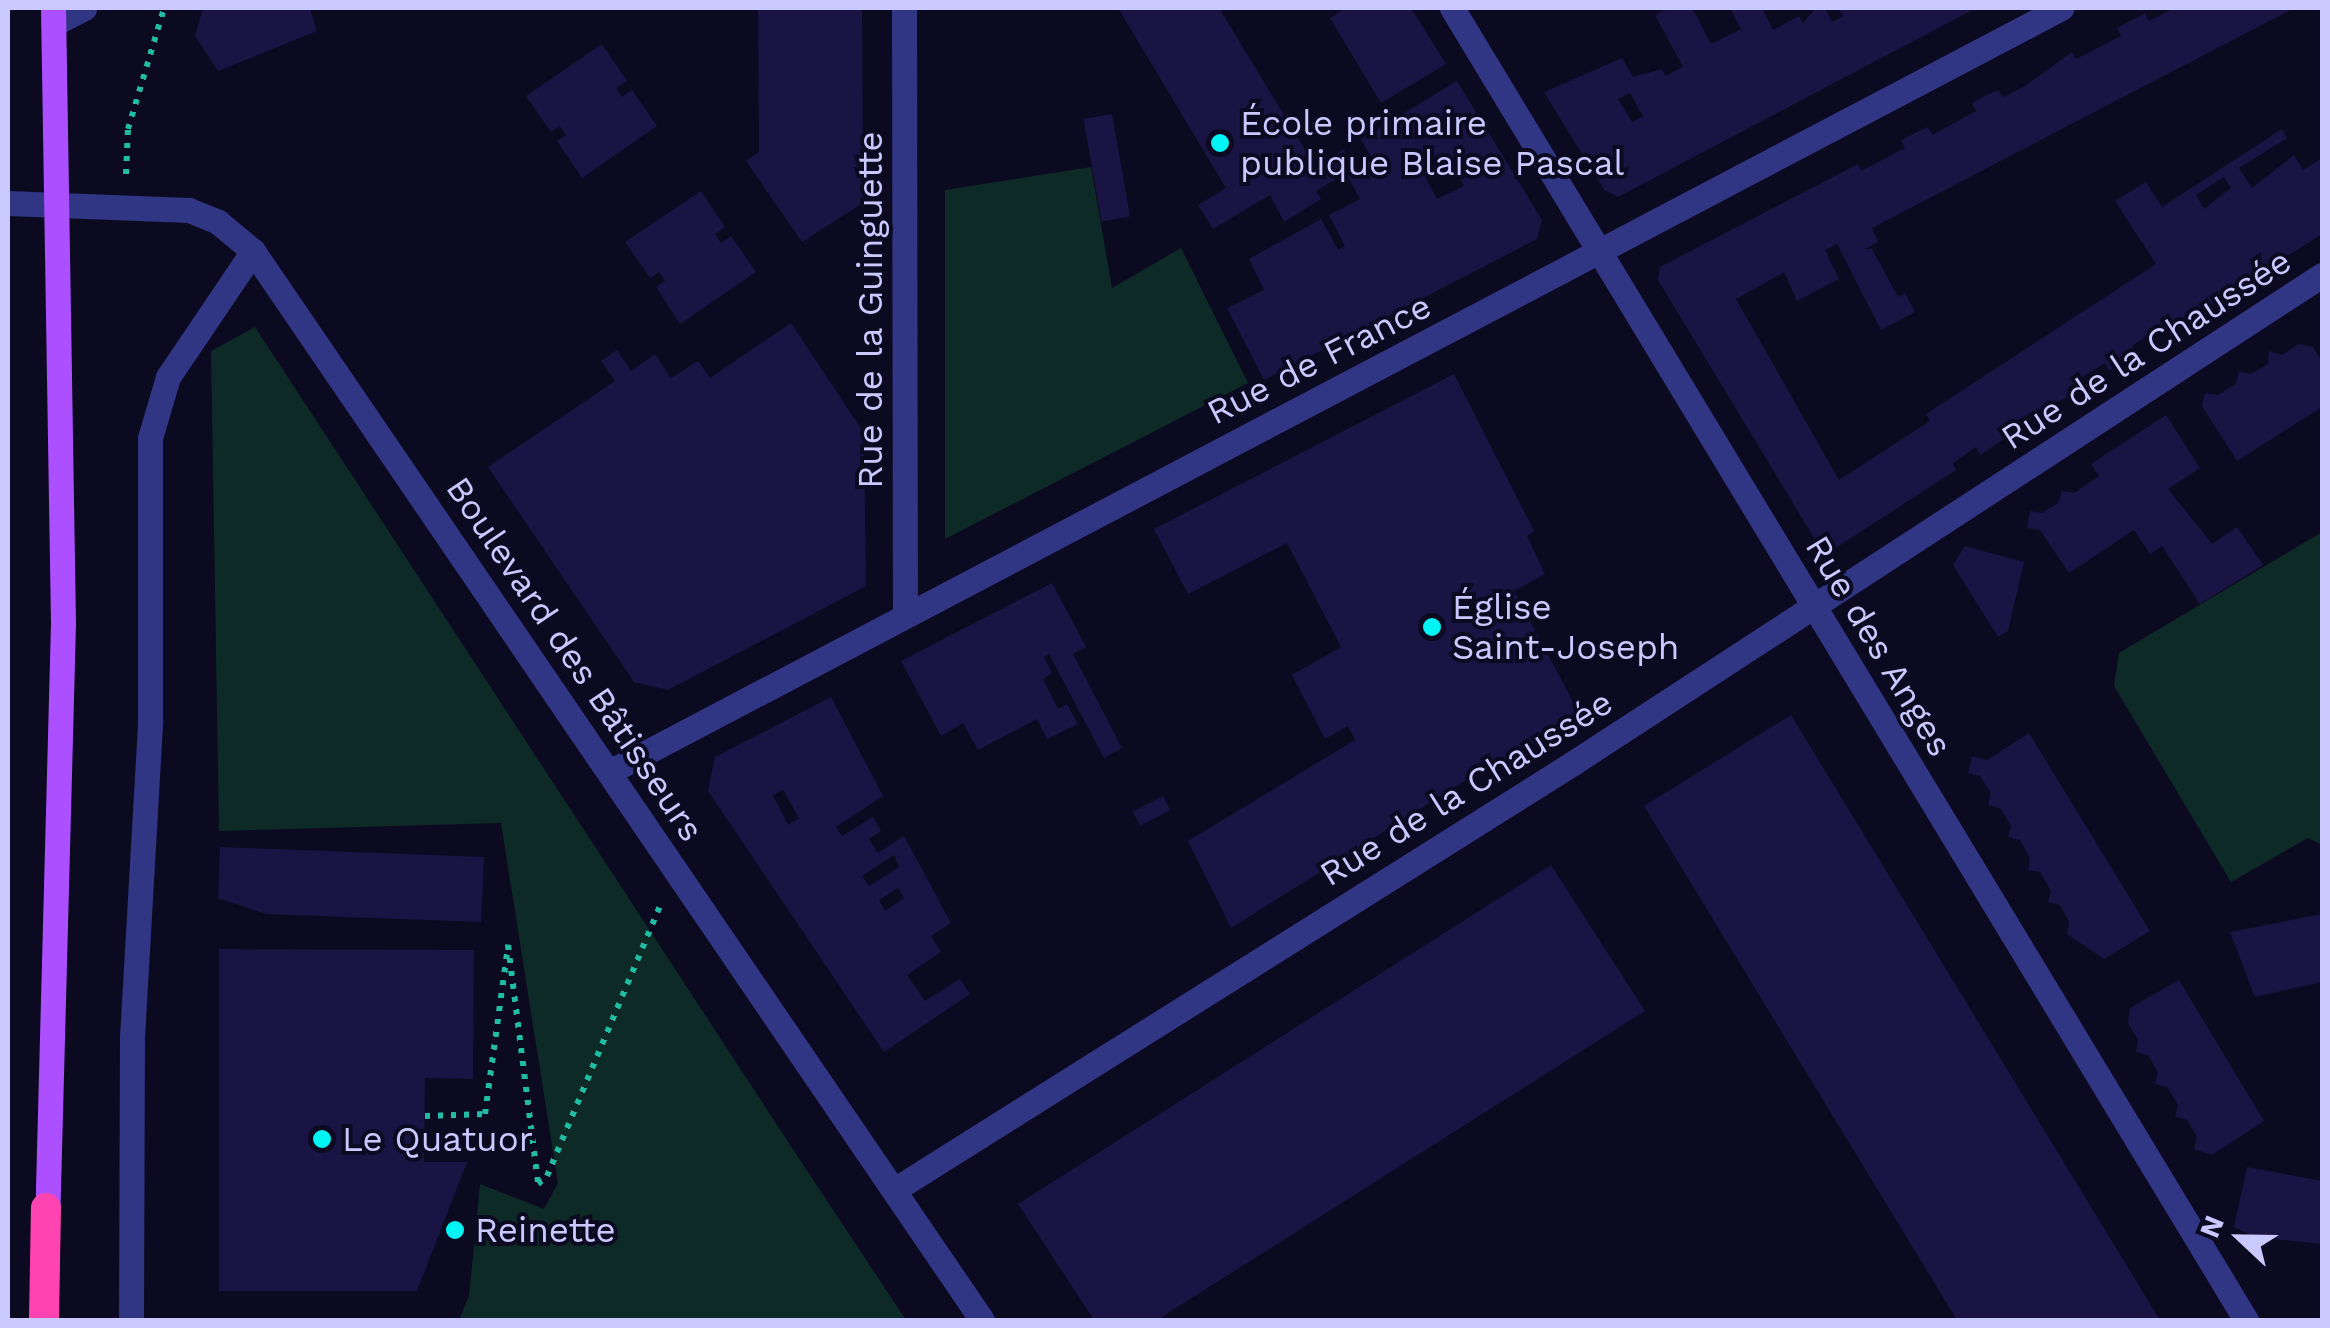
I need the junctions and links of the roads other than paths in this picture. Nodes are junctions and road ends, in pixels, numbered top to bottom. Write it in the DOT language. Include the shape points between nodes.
graph roads {
  1 [pos="84,8"];
  2 [pos="904,8"];
  3 [pos="1452,8"];
  4 [pos="2061,8"];
  5 [pos="53,16"];
  6 [pos="8,203"];
  7 [pos="58,204"];
  8 [pos="253,251"];
  9 [pos="1604,252"];
  10 [pos="2322,275"];
  11 [pos="1814,606"];
  12 [pos="905,613"];
  13 [pos="608,772"];
  14 [pos="894,1190"];
  15 [pos="46,1208"];
  16 [pos="46,1320"];
  17 [pos="131,1320"];
  18 [pos="982,1320"];
  19 [pos="2246,1320"];
  1 -- 5 [label="street"];
  2 -- 12 [label="street, Rue de la Guinguette"];
  3 -- 9 [label="street, Rue des Anges"];
  4 -- 9 [label="street, Rue de France"];
  5 -- 7 [label="main road"];
  6 -- 7 [label="street, Boulevard des Bâtisseurs"];
  7 -- 8 [label="street, Boulevard des Bâtisseurs" via="204,215"];
  7 -- 15 [label="main road" via="63,623"];
  8 -- 13 [label="street, Boulevard des Bâtisseurs"];
  8 -- 17 [label="street" via="168,377 150,438 150,722 132,1037"];
  9 -- 11 [label="street, Rue des Anges"];
  9 -- 12 [label="street, Rue de France"];
  10 -- 11 [label="street, Rue de la Chaussée"];
  11 -- 14 [label="street, Rue de la Chaussée"];
  11 -- 19 [label="street, Rue des Anges"];
  12 -- 13 [label="street, Rue de France"];
  13 -- 14 [label="street, Boulevard des Bâtisseurs"];
  14 -- 18 [label="street, Boulevard des Bâtisseurs"];
  15 -- 16 [label="highway"];
}
